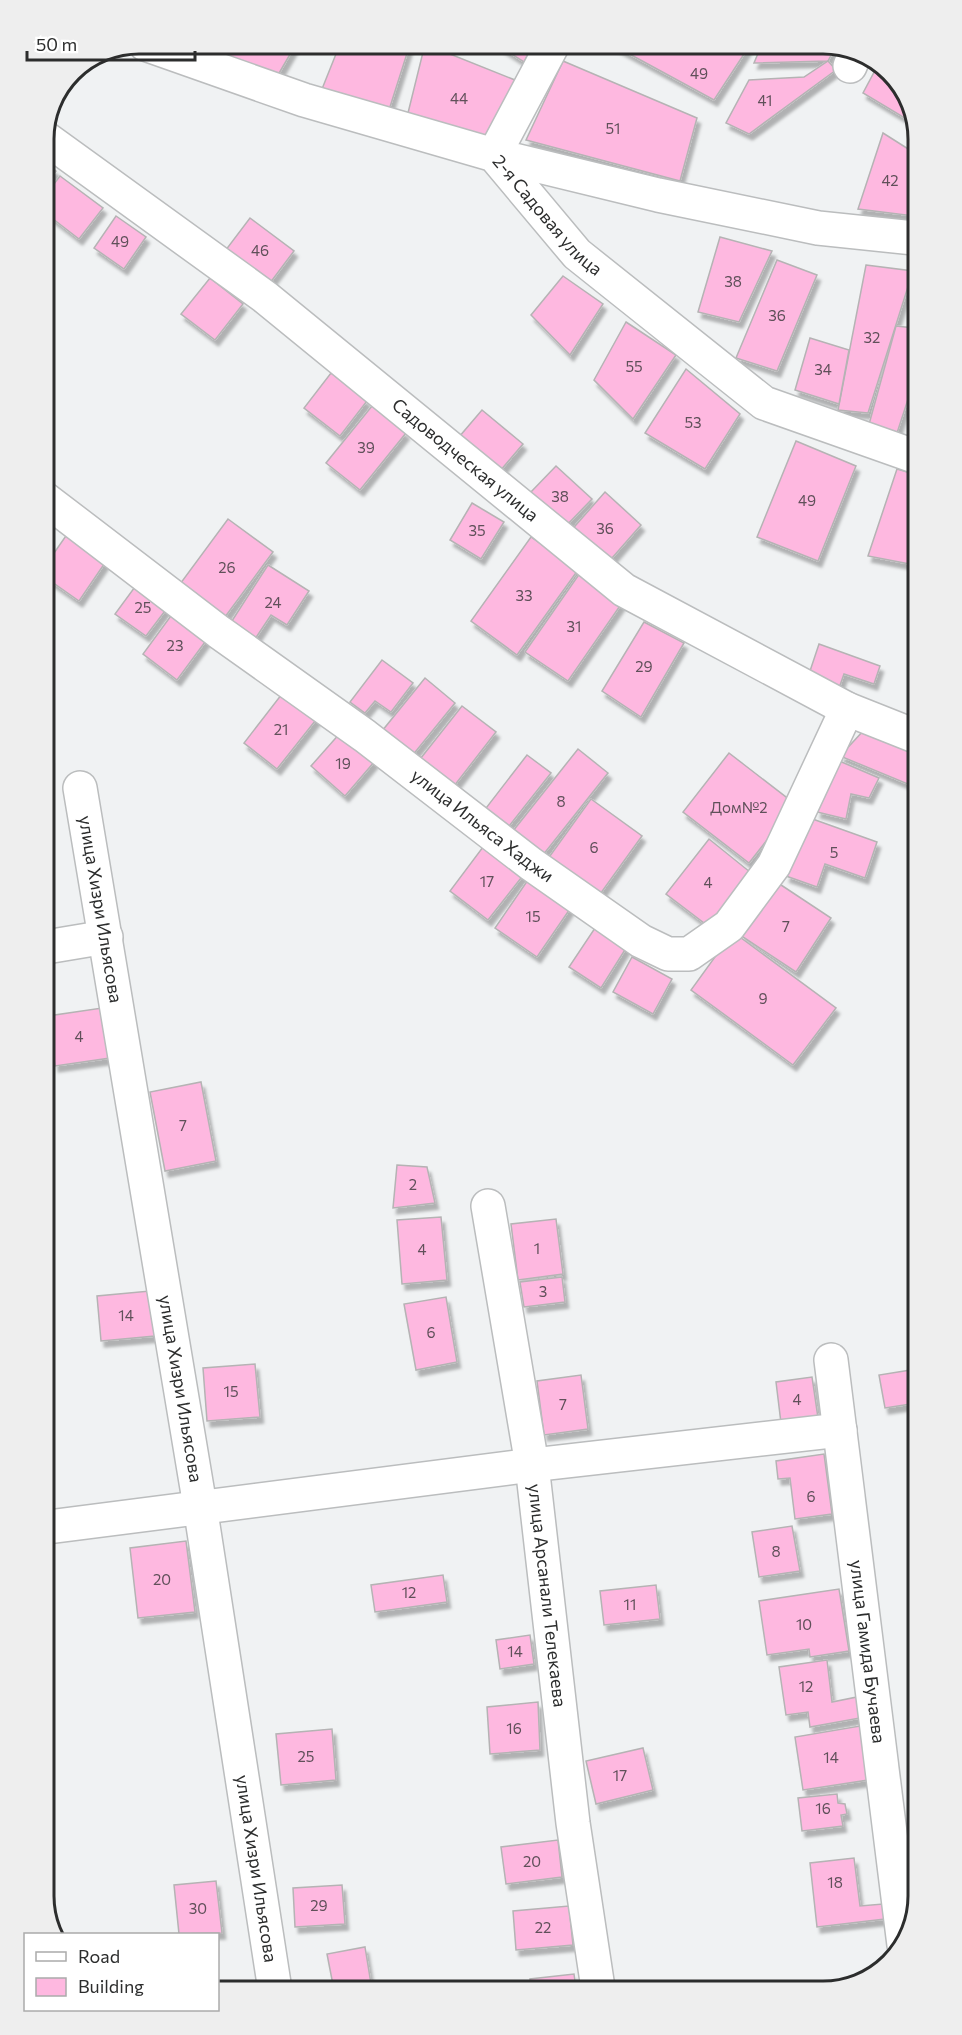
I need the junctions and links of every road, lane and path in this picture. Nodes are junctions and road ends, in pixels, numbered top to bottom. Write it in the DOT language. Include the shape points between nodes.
graph roads {
  1 [pos="178,54"];
  2 [pos="548,54"];
  3 [pos="54,144"];
  4 [pos="494,155"];
  5 [pos="908,237"];
  6 [pos="908,454"];
  7 [pos="54,507"];
  8 [pos="847,709"];
  9 [pos="908,733"];
  10 [pos="80,788"];
  11 [pos="106,937"];
  12 [pos="54,946"];
  13 [pos="488,1206"];
  14 [pos="831,1360"];
  15 [pos="840,1430"];
  16 [pos="532,1465"];
  17 [pos="200,1506"];
  18 [pos="54,1526"];
  19 [pos="901,1928"];
  20 [pos="274,1981"];
  21 [pos="597,1981"];
  1 -- 4 [label="street, 2-я Садовая улица" via="304,100"];
  2 -- 4 [label="street"];
  3 -- 8 [label="street, Садоводческая улица" via="265,297 624,590"];
  4 -- 5 [label="street" via="818,228"];
  4 -- 6 [label="street, 2-я Садовая улица" via="577,254 764,403"];
  7 -- 8 [label="street, улица Ильяса Хаджи" via="531,864 641,941 668,954 689,954 729,926 768,874"];
  8 -- 9 [label="street, Садоводческая улица"];
  10 -- 11 [label="street, улица Хизри Ильясова"];
  11 -- 12 [label="street"];
  11 -- 17 [label="street, улица Хизри Ильясова"];
  13 -- 16 [label="street, улица Арсанали Телекаева"];
  14 -- 15 [label="street, улица Гамида Бучаева"];
  15 -- 16 [label="street"];
  15 -- 19 [label="street, улица Гамида Бучаева"];
  16 -- 17 [label="street"];
  16 -- 21 [label="street, улица Арсанали Телекаева" via="573,1823"];
  17 -- 18 [label="street"];
  17 -- 20 [label="street, улица Хизри Ильясова"];
}
